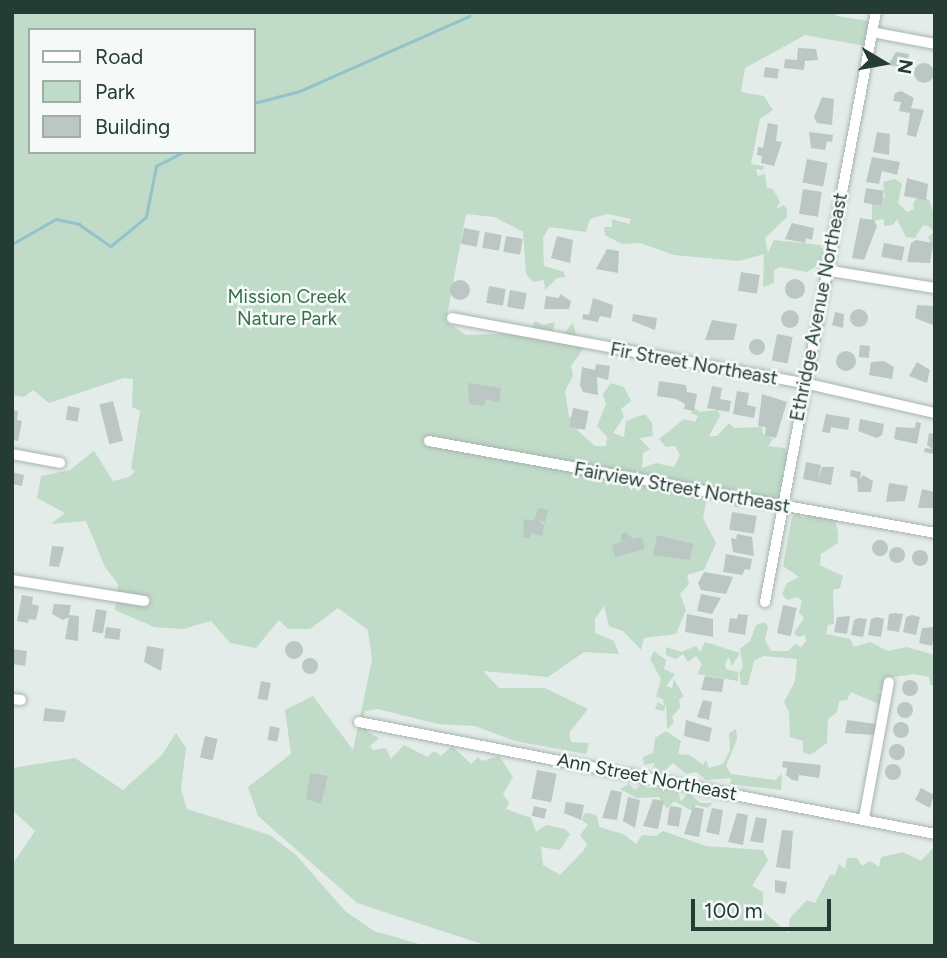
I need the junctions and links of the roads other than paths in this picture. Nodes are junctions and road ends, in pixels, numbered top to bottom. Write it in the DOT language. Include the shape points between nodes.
graph roads {
  1 [pos="876,12"];
  2 [pos="872,32"];
  3 [pos="935,44"];
  4 [pos="825,270"];
  5 [pos="935,288"];
  6 [pos="452,318"];
  7 [pos="804,383"];
  8 [pos="935,413"];
  9 [pos="429,441"];
  10 [pos="12,454"];
  11 [pos="60,463"];
  12 [pos="781,506"];
  13 [pos="935,533"];
  14 [pos="12,580"];
  15 [pos="144,601"];
  16 [pos="765,602"];
  17 [pos="889,682"];
  18 [pos="359,722"];
  19 [pos="864,818"];
  20 [pos="935,834"];
  1 -- 2 [label="street, Ethridge Avenue Northeast"];
  2 -- 3 [label="street"];
  2 -- 4 [label="street, Ethridge Avenue Northeast"];
  4 -- 5 [label="street"];
  4 -- 7 [label="street, Ethridge Avenue Northeast"];
  6 -- 7 [label="street, Fir Street Northeast"];
  7 -- 8 [label="street, Fir Street Northeast"];
  7 -- 12 [label="street, Ethridge Avenue Northeast"];
  9 -- 12 [label="street, Fairview Street Northeast"];
  10 -- 11 [label="street"];
  12 -- 13 [label="street, Fairview Street Northeast"];
  12 -- 16 [label="street, Ethridge Avenue Northeast"];
  14 -- 15 [label="street"];
  17 -- 19 [label="street"];
  18 -- 19 [label="street, Ann Street Northeast"];
  19 -- 20 [label="street, Ann Street Northeast"];
}
